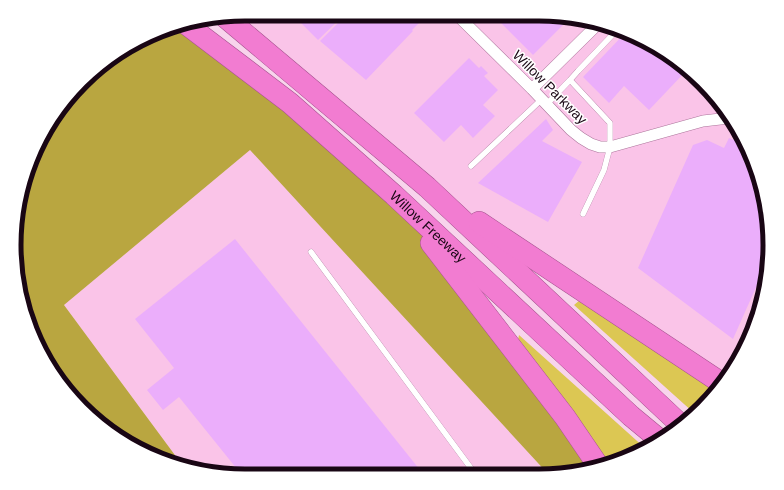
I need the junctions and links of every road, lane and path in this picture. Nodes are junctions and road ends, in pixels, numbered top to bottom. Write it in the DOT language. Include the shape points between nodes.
graph roads {
  1 [pos="230,21"];
  2 [pos="463,21"];
  3 [pos="191,28"];
  4 [pos="594,28"];
  5 [pos="613,34"];
  6 [pos="570,80"];
  7 [pos="532,89"];
  8 [pos="544,102"];
  9 [pos="723,119"];
  10 [pos="610,147"];
  11 [pos="471,166"];
  12 [pos="427,187"];
  13 [pos="394,195"];
  14 [pos="582,214"];
  15 [pos="311,252"];
  16 [pos="717,380"];
  17 [pos="677,421"];
  18 [pos="655,436"];
  19 [pos="595,461"];
  20 [pos="472,469"];
  1 -- 12 [label="highway, Willow Freeway"];
  2 -- 7 [label="street, Willow Parkway"];
  3 -- 13 [label="highway, Willow Freeway" via="290,103"];
  4 -- 7 [label="street"];
  5 -- 6 [label="lane"];
  6 -- 8 [label="lane"];
  6 -- 10 [label="lane" via="610,123"];
  7 -- 8 [label="street, Willow Parkway"];
  8 -- 10 [label="street, Willow Parkway" via="581,138 600,147"];
  8 -- 11 [label="lane"];
  9 -- 10 [label="street, Willow Parkway" via="703,121"];
  10 -- 14 [label="lane" via="604,170"];
  12 -- 16 [label="highway"];
  12 -- 17 [label="highway, Willow Freeway"];
  13 -- 18 [label="highway, Willow Freeway"];
  13 -- 19 [label="highway" via="565,417"];
  15 -- 20 [label="lane"];
}
